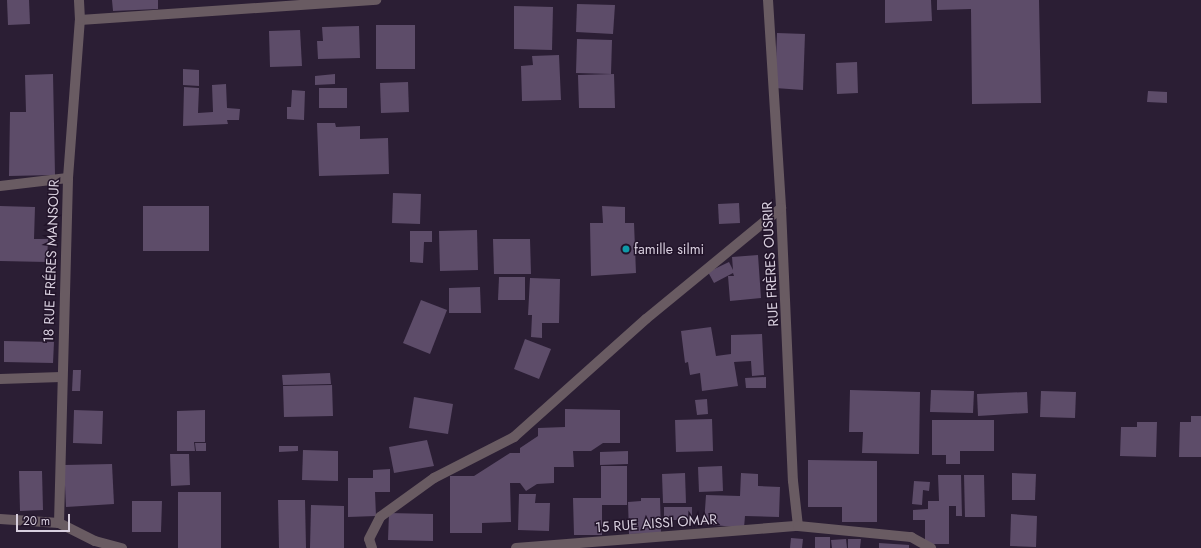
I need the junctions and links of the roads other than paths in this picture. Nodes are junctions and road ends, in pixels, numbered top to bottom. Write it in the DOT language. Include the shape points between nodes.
graph roads {
  1 [pos="79,0"];
  2 [pos="376,0"];
  3 [pos="768,0"];
  4 [pos="80,20"];
  5 [pos="68,178"];
  6 [pos="0,186"];
  7 [pos="781,208"];
  8 [pos="61,377"];
  9 [pos="0,379"];
  10 [pos="0,518"];
  11 [pos="59,523"];
  12 [pos="798,526"];
  13 [pos="122,548"];
  14 [pos="372,548"];
  15 [pos="516,548"];
  16 [pos="931,548"];
  1 -- 4 [label="street, 18 RUE FRÉRES MANSOUR"];
  2 -- 4 [label="street"];
  3 -- 7 [label="street, RUE FRÈRES OUSRIR"];
  4 -- 5 [label="street, 18 RUE FRÉRES MANSOUR"];
  5 -- 6 [label="street"];
  5 -- 8 [label="street, 18 RUE FRÉRES MANSOUR"];
  7 -- 12 [label="street, RUE FRÈRES OUSRIR" via="793,481"];
  7 -- 14 [label="street" via="646,319 514,437 434,478 380,517 369,539"];
  8 -- 9 [label="street"];
  8 -- 11 [label="street, 18 RUE FRÉRES MANSOUR"];
  10 -- 11 [label="street"];
  11 -- 13 [label="street" via="95,541"];
  12 -- 15 [label="street, 15 RUE AISSI OMAR"];
  12 -- 16 [label="street, 15 RUE AISSI OMAR" via="911,537"];
}
